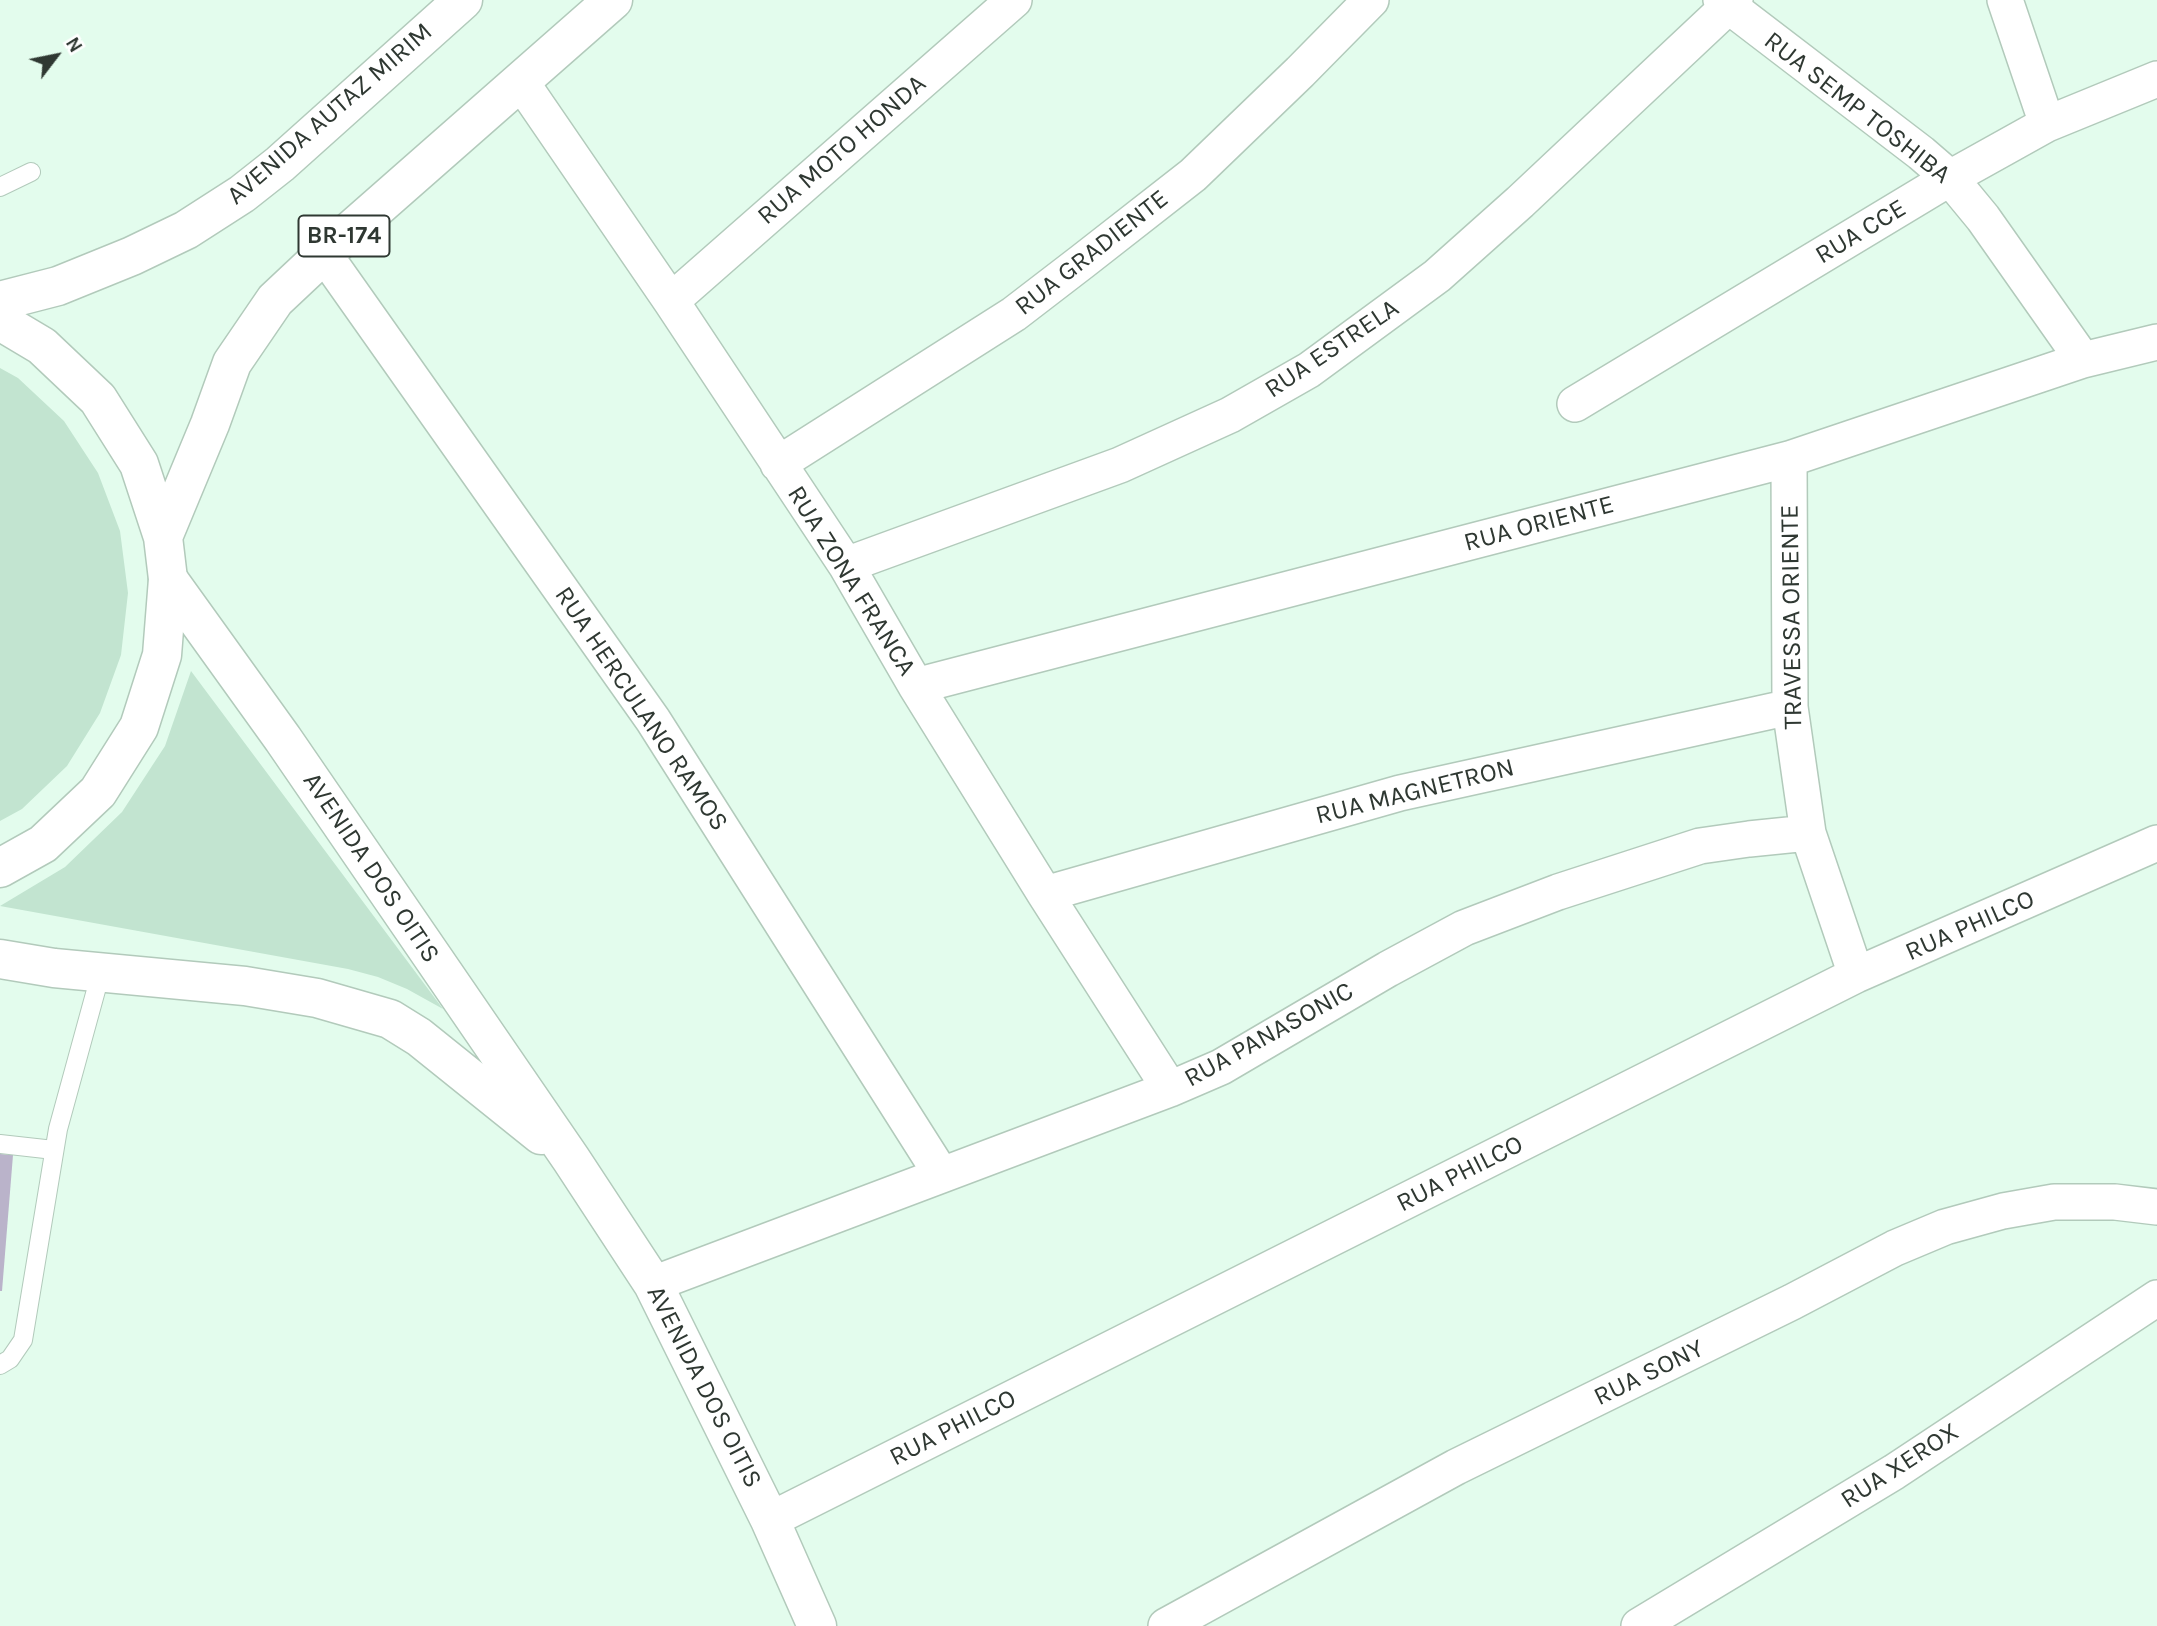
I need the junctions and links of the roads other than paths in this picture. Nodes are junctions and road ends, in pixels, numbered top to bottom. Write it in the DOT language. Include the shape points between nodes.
graph roads {
  1 [pos="463,0"];
  2 [pos="613,0"];
  3 [pos="1014,0"];
  4 [pos="1371,0"];
  5 [pos="2004,0"];
  6 [pos="1727,2"];
  7 [pos="2157,79"];
  8 [pos="521,82"];
  9 [pos="2047,124"];
  10 [pos="31,172"];
  11 [pos="1950,178"];
  12 [pos="0,187"];
  13 [pos="324,254"];
  14 [pos="0,301"];
  15 [pos="671,301"];
  16 [pos="0,321"];
  17 [pos="2157,342"];
  18 [pos="2083,360"];
  19 [pos="1575,404"];
  20 [pos="1789,459"];
  21 [pos="778,464"];
  22 [pos="163,537"];
  23 [pos="846,565"];
  24 [pos="168,579"];
  25 [pos="916,686"];
  26 [pos="1790,707"];
  27 [pos="1808,833"];
  28 [pos="2157,843"];
  29 [pos="0,868"];
  30 [pos="1045,894"];
  31 [pos="0,959"];
  32 [pos="101,972"];
  33 [pos="1856,975"];
  34 [pos="1170,1089"];
  35 [pos="0,1144"];
  36 [pos="54,1150"];
  37 [pos="571,1159"];
  38 [pos="941,1174"];
  39 [pos="2157,1207"];
  40 [pos="653,1284"];
  41 [pos="2157,1298"];
  42 [pos="0,1365"];
  43 [pos="771,1520"];
  44 [pos="817,1626"];
  45 [pos="1166,1626"];
  46 [pos="1639,1626"];
  1 -- 14 [label="main road, AVENIDA AUTAZ MIRIM" via="242,194 186,230 132,256 58,286"];
  2 -- 8 [label="main road, BR-174"];
  3 -- 15 [label="street, RUA MOTO HONDA"];
  4 -- 21 [label="street, RUA GRADIENTE" via="1193,175 1094,253 1014,314"];
  5 -- 9 [label="street"];
  6 -- 11 [label="street, RUA SEMP TOSHIBA"];
  6 -- 23 [label="street, RUA ESTRELA" via="1437,276 1309,370 1230,415 1120,465"];
  7 -- 9 [label="street, RUA CCE"];
  8 -- 13 [label="main road, BR-174"];
  8 -- 15 [label="street, RUA ZONA FRANCA"];
  9 -- 11 [label="street, RUA CCE"];
  10 -- 12 [label="lane"];
  11 -- 18 [label="street, RUA SEMP TOSHIBA"];
  11 -- 19 [label="street, RUA CCE"];
  13 -- 22 [label="main road, BR-174" via="275,300 232,363"];
  13 -- 38 [label="street, RUA HERCULANO RAMOS" via="653,720"];
  15 -- 21 [label="street, RUA ZONA FRANCA"];
  16 -- 22 [label="main road, BR-174" via="42,346 98,399 139,464"];
  17 -- 18 [label="street, RUA ORIENTE"];
  18 -- 20 [label="street, RUA ORIENTE"];
  20 -- 25 [label="street, RUA ORIENTE"];
  20 -- 26 [label="street, TRAVESSA ORIENTE"];
  21 -- 23 [label="street, RUA ZONA FRANCA"];
  22 -- 24 [label="main road, BR-174"];
  23 -- 25 [label="street, RUA ZONA FRANCA"];
  24 -- 29 [label="main road, BR-174" via="162,655 139,727 98,792 43,844"];
  24 -- 37 [label="main road, AVENIDA DOS OITIS"];
  25 -- 30 [label="street, RUA ZONA FRANCA"];
  26 -- 27 [label="street, TRAVESSA ORIENTE"];
  26 -- 30 [label="street, RUA MAGNETRON" via="1400,793"];
  27 -- 33 [label="street, TRAVESSA ORIENTE"];
  27 -- 34 [label="street, RUA PANASONIC" via="1700,846 1464,928 1220,1067"];
  28 -- 33 [label="street, RUA PHILCO"];
  30 -- 34 [label="street, RUA ZONA FRANCA"];
  31 -- 32 [label="main road, AVENIDA DOS OITIS"];
  32 -- 36 [label="lane"];
  32 -- 37 [label="main road, AVENIDA DOS OITIS" via="245,986 317,998 390,1019 419,1037"];
  33 -- 43 [label="street, RUA PHILCO"];
  34 -- 38 [label="street, RUA PANASONIC"];
  35 -- 36 [label="lane"];
  36 -- 42 [label="lane" via="23,1340"];
  37 -- 40 [label="main road, AVENIDA DOS OITIS"];
  38 -- 40 [label="street, RUA PANASONIC"];
  39 -- 45 [label="street, RUA SONY" via="2054,1202 1945,1227 1895,1248 1456,1467"];
  40 -- 43 [label="main road, AVENIDA DOS OITIS"];
  41 -- 46 [label="street, RUA XEROX" via="1894,1472"];
  43 -- 44 [label="main road, AVENIDA DOS OITIS"];
}
